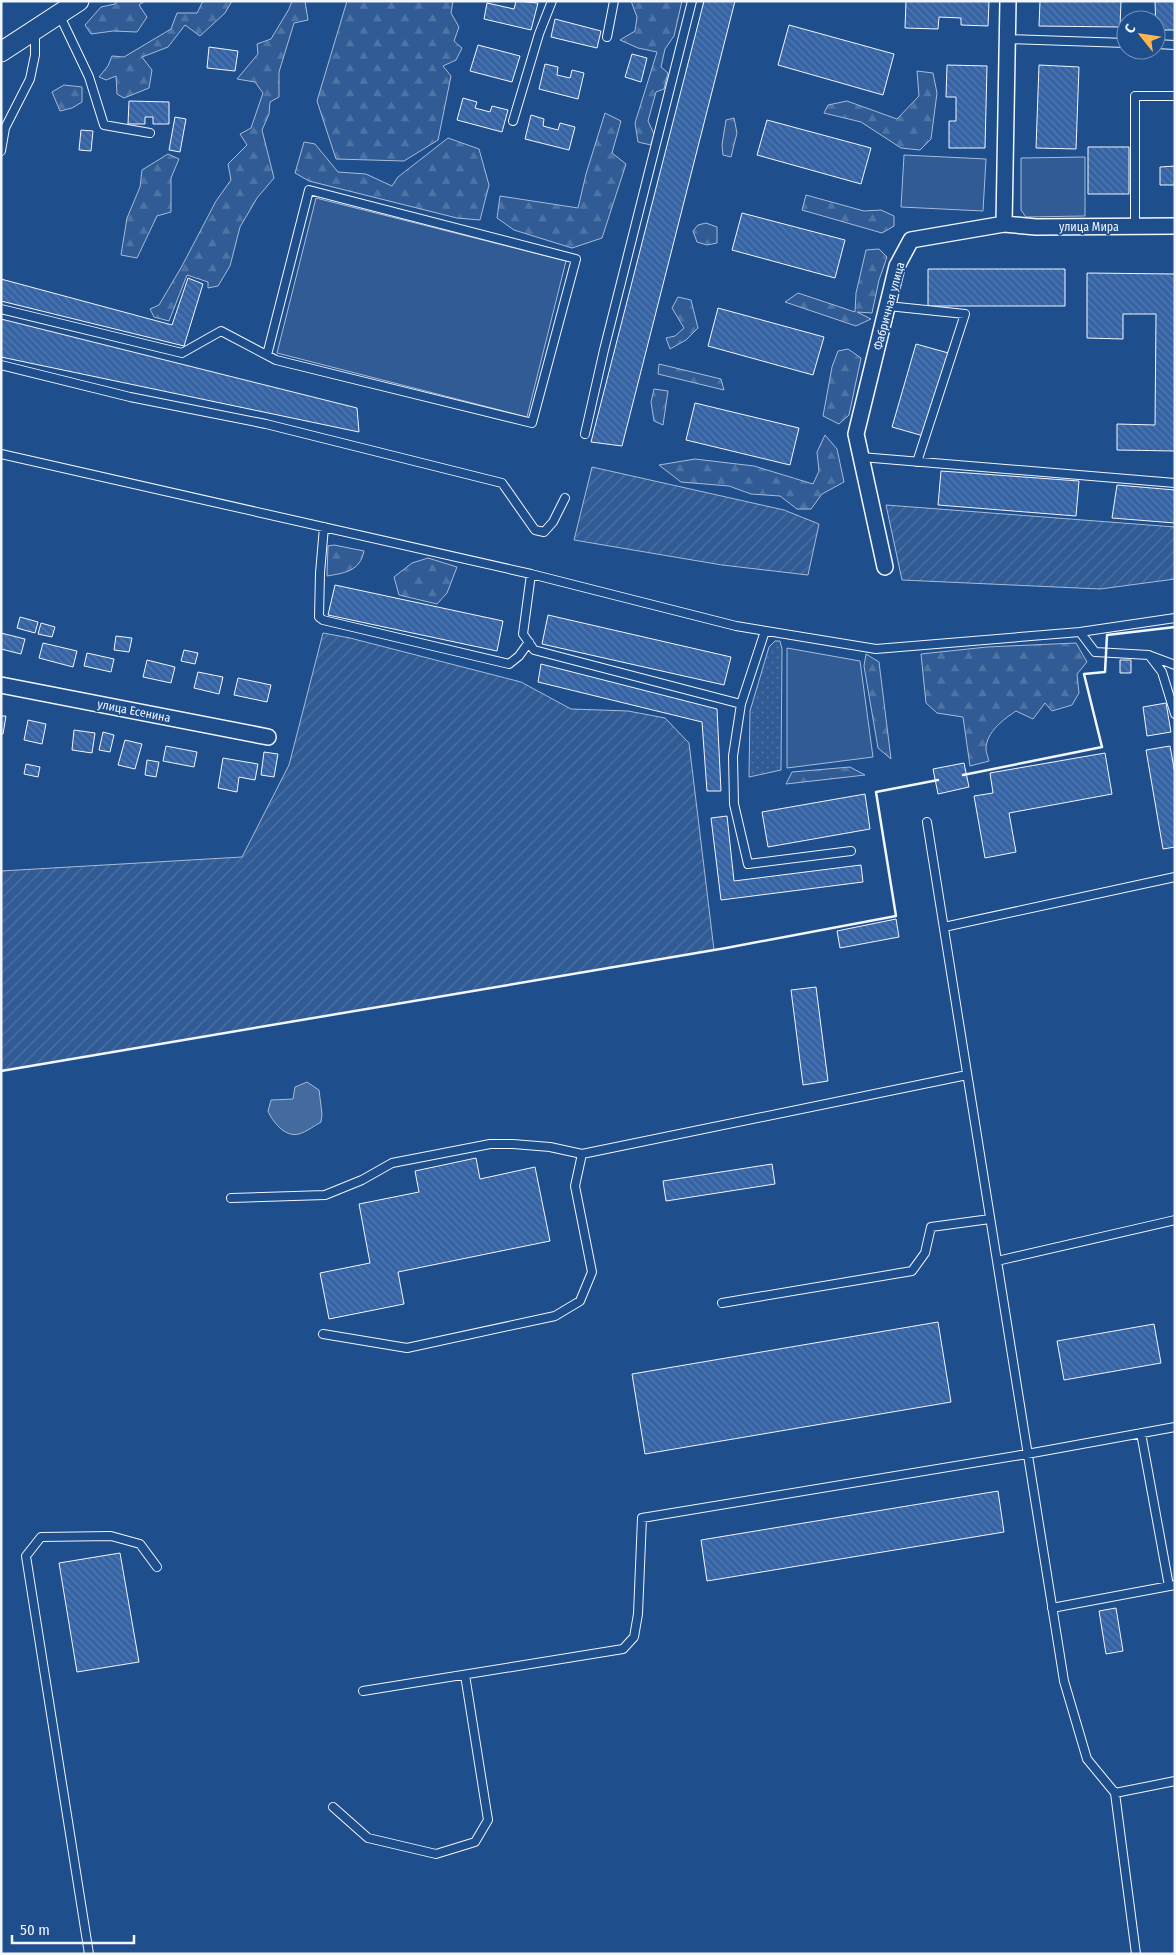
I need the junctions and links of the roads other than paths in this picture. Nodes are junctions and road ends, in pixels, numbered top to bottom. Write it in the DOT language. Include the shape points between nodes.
graph roads {
  1 [pos="79,1"];
  2 [pos="552,1"];
  3 [pos="614,1"];
  4 [pos="692,1"];
  5 [pos="1008,1"];
  6 [pos="59,14"];
  7 [pos="34,30"];
  8 [pos="608,37"];
  9 [pos="1006,39"];
  10 [pos="1116,43"];
  11 [pos="1,52"];
  12 [pos="1175,96"];
  13 [pos="513,122"];
  14 [pos="150,133"];
  15 [pos="1,151"];
  16 [pos="1004,224"];
  17 [pos="1175,226"];
  18 [pos="1135,227"];
  19 [pos="888,306"];
  20 [pos="1,309"];
  21 [pos="267,355"];
  22 [pos="1,365"];
  23 [pos="585,434"];
  24 [pos="1,454"];
  25 [pos="861,457"];
  26 [pos="917,462"];
  27 [pos="1175,483"];
  28 [pos="565,498"];
  29 [pos="324,527"];
  30 [pos="885,566"];
  31 [pos="531,574"];
  32 [pos="1175,618"];
  33 [pos="765,631"];
  34 [pos="1080,632"];
  35 [pos="529,642"];
  36 [pos="1149,655"];
  37 [pos="1175,665"];
  38 [pos="1,685"];
  39 [pos="741,704"];
  40 [pos="1175,714"];
  41 [pos="268,737"];
  42 [pos="927,822"];
  43 [pos="851,850"];
  44 [pos="1175,878"];
  45 [pos="944,927"];
  46 [pos="967,1075"];
  47 [pos="582,1154"];
  48 [pos="230,1198"];
  49 [pos="990,1219"];
  50 [pos="1175,1220"];
  51 [pos="997,1261"];
  52 [pos="722,1303"];
  53 [pos="323,1334"];
  54 [pos="1175,1427"];
  55 [pos="1141,1433"];
  56 [pos="1027,1454"];
  57 [pos="157,1567"];
  58 [pos="1172,1585"];
  59 [pos="1052,1608"];
  60 [pos="465,1675"];
  61 [pos="363,1691"];
  62 [pos="1175,1781"];
  63 [pos="1115,1793"];
  64 [pos="334,1807"];
  65 [pos="89,1954"];
  66 [pos="1136,1954"];
  1 -- 6 [label="street"];
  2 -- 13 [label="lane"];
  3 -- 8 [label="lane"];
  4 -- 23 [label="lane"];
  5 -- 9 [label="street"];
  6 -- 7 [label="street"];
  6 -- 14 [label="lane" via="89,77 104,125"];
  7 -- 11 [label="street"];
  7 -- 15 [label="lane" via="35,55 30,79 5,128"];
  9 -- 10 [label="lane"];
  9 -- 16 [label="street"];
  12 -- 18 [label="lane" via="1135,96"];
  16 -- 18 [label="street, улица Мира"];
  16 -- 19 [label="street, Фабричная улица" via="911,240 897,266"];
  17 -- 18 [label="street, улица Мира"];
  19 -- 25 [label="street, Фабричная улица" via="856,434"];
  19 -- 26 [label="lane" via="965,314"];
  20 -- 21 [label="lane" via="182,353 221,331"];
  21 -- 21 [label="lane" via="276,360 532,424 576,259 309,190"];
  22 -- 28 [label="lane" via="130,397 266,424 502,483 535,530 544,532 554,522"];
  24 -- 29 [label="lane"];
  25 -- 26 [label="lane"];
  25 -- 30 [label="street, Фабричная улица"];
  26 -- 27 [label="lane"];
  29 -- 31 [label="lane"];
  29 -- 35 [label="lane" via="319,602 322,620 509,664"];
  31 -- 33 [label="lane"];
  31 -- 35 [label="lane" via="523,634"];
  32 -- 34 [label="lane"];
  33 -- 34 [label="lane" via="876,649"];
  33 -- 39 [label="lane"];
  34 -- 36 [label="lane" via="1095,652"];
  35 -- 39 [label="lane" via="534,650"];
  36 -- 37 [label="lane"];
  36 -- 40 [label="lane" via="1162,672"];
  38 -- 41 [label="street, улица Есенина"];
  39 -- 43 [label="lane" via="733,756 734,804 748,864"];
  42 -- 45 [label="lane"];
  44 -- 45 [label="lane"];
  45 -- 46 [label="lane"];
  46 -- 47 [label="lane"];
  46 -- 49 [label="lane"];
  47 -- 48 [label="lane" via="550,1147 490,1144 392,1163 325,1195"];
  47 -- 53 [label="lane" via="575,1186 592,1272 580,1301 555,1316 407,1348"];
  49 -- 51 [label="lane"];
  49 -- 52 [label="lane" via="931,1227 925,1253 912,1271"];
  50 -- 51 [label="lane"];
  51 -- 56 [label="lane"];
  54 -- 55 [label="lane"];
  55 -- 56 [label="lane"];
  55 -- 58 [label="lane"];
  56 -- 59 [label="lane"];
  56 -- 60 [label="lane" via="642,1518 638,1614 634,1637 623,1649"];
  57 -- 65 [label="lane" via="140,1544 111,1536 41,1537 26,1556"];
  58 -- 59 [label="lane"];
  59 -- 63 [label="lane" via="1064,1681 1087,1759"];
  60 -- 61 [label="lane"];
  60 -- 64 [label="lane" via="488,1820 475,1842 436,1854 368,1838"];
  62 -- 63 [label="lane"];
  63 -- 66 [label="lane"];
}
